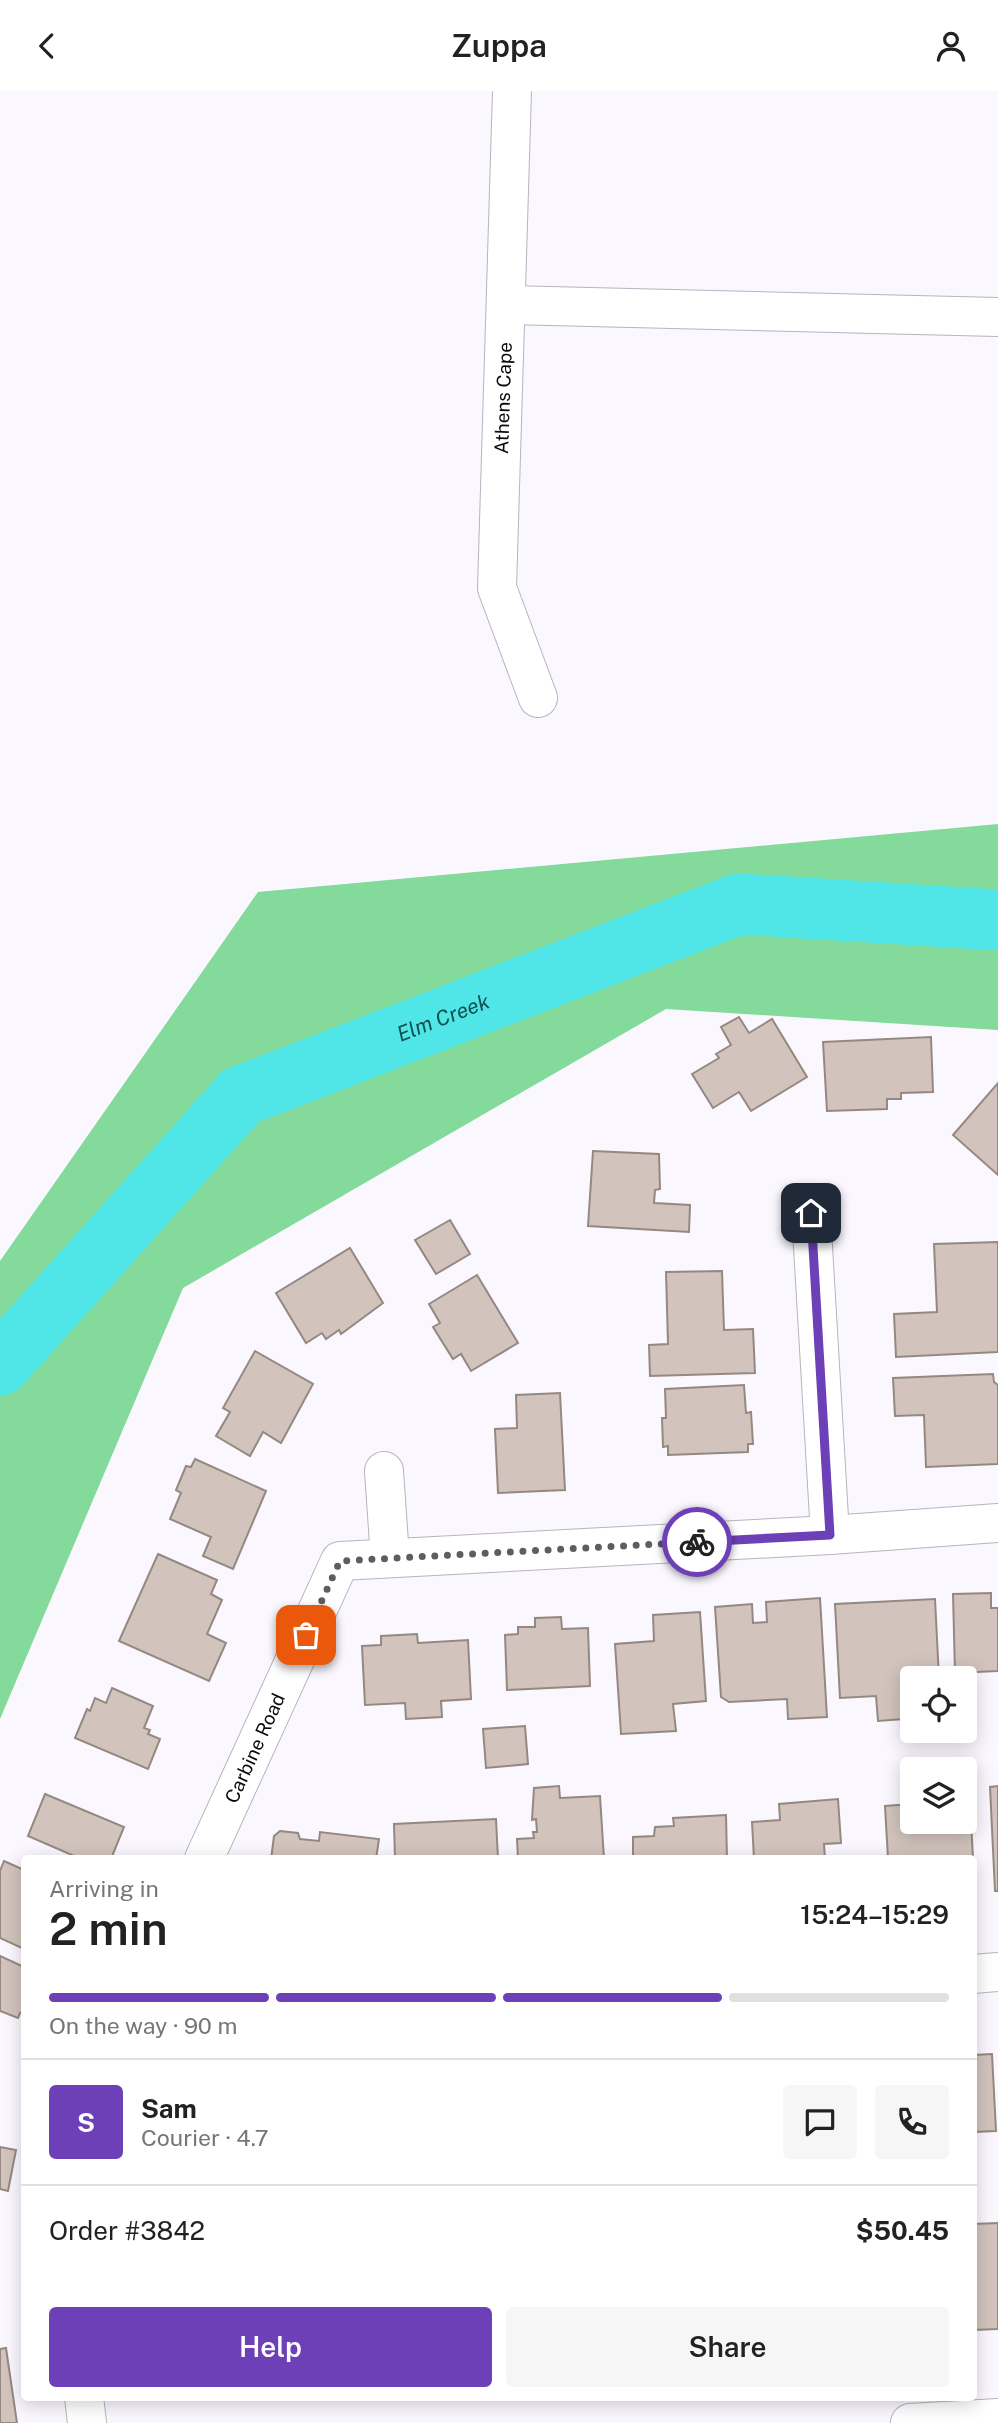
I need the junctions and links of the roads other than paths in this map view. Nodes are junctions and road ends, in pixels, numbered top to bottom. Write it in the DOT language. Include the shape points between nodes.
graph roads {
  1 [pos="512,91"];
  2 [pos="506,305"];
  3 [pos="998,317"];
  4 [pos="538,698"];
  5 [pos="811,1213"];
  6 [pos="384,1471"];
  7 [pos="998,1523"];
  8 [pos="830,1535"];
  9 [pos="390,1558"];
  10 [pos="206,1855"];
  11 [pos="998,1972"];
  12 [pos="977,1974"];
  13 [pos="84,2401"];
  14 [pos="998,2418"];
  15 [pos="87,2423"];
  16 [pos="910,2423"];
  1 -- 2 [label="street, Athens Cape"];
  2 -- 3 [label="street"];
  2 -- 4 [label="street, Athens Cape" via="497,588"];
  5 -- 8 [label="street"];
  6 -- 9 [label="street"];
  7 -- 8 [label="street"];
  8 -- 9 [label="street"];
  9 -- 10 [label="street, Carbine Road" via="340,1561"];
  11 -- 12 [label="street"];
  13 -- 15 [label="street"];
  14 -- 16 [label="street"];
}
